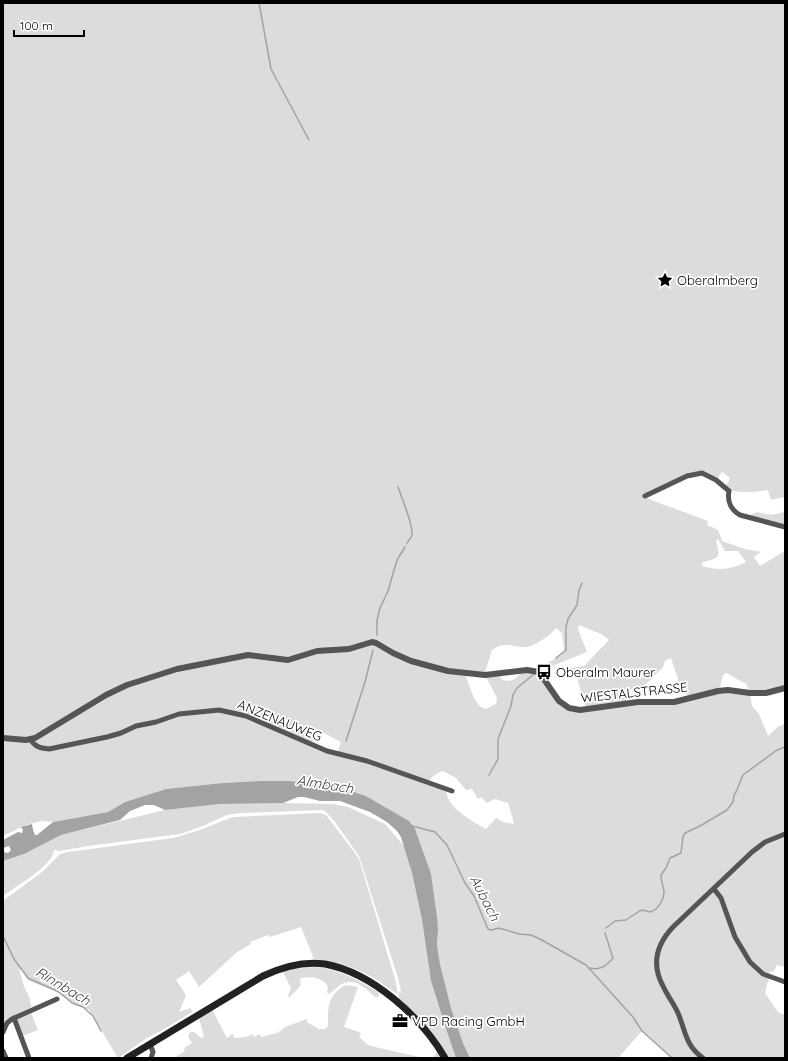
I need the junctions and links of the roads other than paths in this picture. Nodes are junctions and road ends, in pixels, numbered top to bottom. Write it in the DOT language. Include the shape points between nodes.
graph roads {
  1 [pos="645,496"];
  2 [pos="785,527"];
  3 [pos="785,688"];
  4 [pos="3,738"];
  5 [pos="30,740"];
  6 [pos="452,791"];
  7 [pos="785,834"];
  8 [pos="714,889"];
  9 [pos="785,982"];
  10 [pos="57,999"];
  11 [pos="14,1018"];
  12 [pos="3,1032"];
  13 [pos="150,1044"];
  14 [pos="3,1051"];
  15 [pos="6,1058"];
  16 [pos="29,1058"];
  17 [pos="126,1058"];
  18 [pos="151,1058"];
  19 [pos="445,1058"];
  20 [pos="703,1058"];
  1 -- 2 [label="street" via="687,476 702,473 729,491 730,505 735,512"];
  3 -- 5 [label="street, WIESTALSTRASSE" via="766,693 718,691 674,702 638,702 574,710 559,701 540,672 527,670 485,675 448,671 411,661 372,642 349,649 318,651 288,660 248,655 177,669 127,685"];
  4 -- 5 [label="street"];
  5 -- 6 [label="street, ANZENAUWEG" via="39,748 49,749 107,737 179,714 210,710 227,711 246,716 327,751 368,761"];
  7 -- 8 [label="street" via="758,847"];
  8 -- 9 [label="street" via="721,898 735,937 750,962 763,974"];
  8 -- 20 [label="street" via="667,934 656,959 659,978 675,1007 688,1041"];
  10 -- 11 [label="street"];
  11 -- 12 [label="street" via="7,1023"];
  11 -- 16 [label="street"];
  13 -- 17 [label="main road"];
  13 -- 18 [label="street" via="153,1052"];
  13 -- 19 [label="main road" via="268,973 294,965 324,964 360,977 388,994 416,1019"];
  14 -- 15 [label="street"];
}
